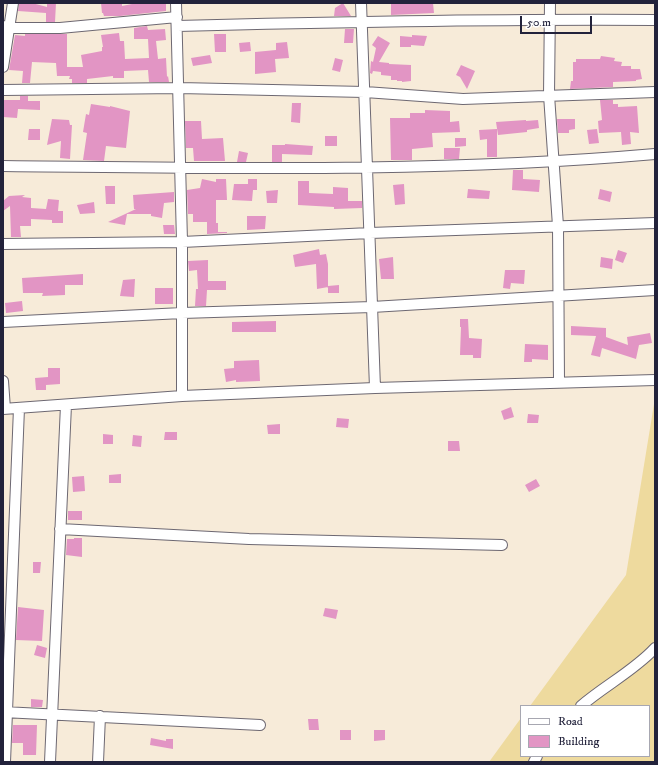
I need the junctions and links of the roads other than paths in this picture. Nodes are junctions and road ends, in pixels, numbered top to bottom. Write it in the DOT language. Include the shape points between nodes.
graph roads {
  1 [pos="13,3"];
  2 [pos="176,3"];
  3 [pos="361,3"];
  4 [pos="550,3"];
  5 [pos="549,19"];
  6 [pos="655,20"];
  7 [pos="177,22"];
  8 [pos="362,22"];
  9 [pos="6,27"];
  10 [pos="3,67"];
  11 [pos="179,88"];
  12 [pos="3,90"];
  13 [pos="365,92"];
  14 [pos="655,92"];
  15 [pos="549,95"];
  16 [pos="655,154"];
  17 [pos="553,162"];
  18 [pos="3,166"];
  19 [pos="180,168"];
  20 [pos="368,168"];
  21 [pos="655,223"];
  22 [pos="558,226"];
  23 [pos="370,233"];
  24 [pos="182,242"];
  25 [pos="3,244"];
  26 [pos="655,290"];
  27 [pos="558,296"];
  28 [pos="372,307"];
  29 [pos="182,313"];
  30 [pos="3,322"];
  31 [pos="655,380"];
  32 [pos="3,382"];
  33 [pos="559,382"];
  34 [pos="375,388"];
  35 [pos="182,396"];
  36 [pos="66,405"];
  37 [pos="20,408"];
  38 [pos="4,409"];
  39 [pos="60,529"];
  40 [pos="502,545"];
  41 [pos="655,648"];
  42 [pos="582,705"];
  43 [pos="5,712"];
  44 [pos="51,714"];
  45 [pos="100,716"];
  46 [pos="260,725"];
  47 [pos="5,762"];
  48 [pos="50,762"];
  49 [pos="98,762"];
  1 -- 9 [label="street"];
  2 -- 7 [label="street"];
  3 -- 8 [label="street"];
  4 -- 5 [label="street"];
  5 -- 6 [label="street"];
  5 -- 8 [label="street"];
  5 -- 15 [label="street"];
  7 -- 8 [label="street"];
  7 -- 9 [label="street" via="60,28"];
  7 -- 11 [label="street"];
  8 -- 13 [label="street"];
  9 -- 10 [label="street"];
  11 -- 12 [label="street"];
  11 -- 13 [label="street"];
  11 -- 19 [label="street"];
  13 -- 15 [label="street" via="463,99"];
  13 -- 20 [label="street"];
  14 -- 15 [label="street"];
  15 -- 17 [label="street"];
  16 -- 17 [label="street"];
  17 -- 20 [label="street"];
  17 -- 22 [label="street"];
  18 -- 19 [label="street"];
  19 -- 20 [label="street"];
  19 -- 24 [label="street"];
  20 -- 23 [label="street"];
  21 -- 22 [label="street"];
  22 -- 23 [label="street"];
  22 -- 27 [label="street"];
  23 -- 24 [label="street"];
  23 -- 28 [label="street"];
  24 -- 25 [label="street"];
  24 -- 29 [label="street"];
  26 -- 27 [label="street"];
  27 -- 28 [label="street"];
  27 -- 33 [label="street"];
  28 -- 29 [label="street"];
  28 -- 34 [label="street"];
  29 -- 30 [label="street"];
  29 -- 35 [label="street"];
  31 -- 33 [label="street"];
  32 -- 38 [label="street"];
  33 -- 34 [label="street"];
  34 -- 35 [label="street"];
  35 -- 36 [label="street"];
  36 -- 37 [label="street"];
  36 -- 39 [label="street"];
  37 -- 38 [label="street"];
  37 -- 43 [label="street"];
  39 -- 40 [label="street" via="249,539"];
  39 -- 44 [label="street"];
  41 -- 42 [label="street" via="647,657"];
  43 -- 44 [label="street"];
  43 -- 47 [label="street"];
  44 -- 45 [label="street"];
  44 -- 48 [label="street"];
  45 -- 46 [label="street"];
  45 -- 49 [label="street"];
}
